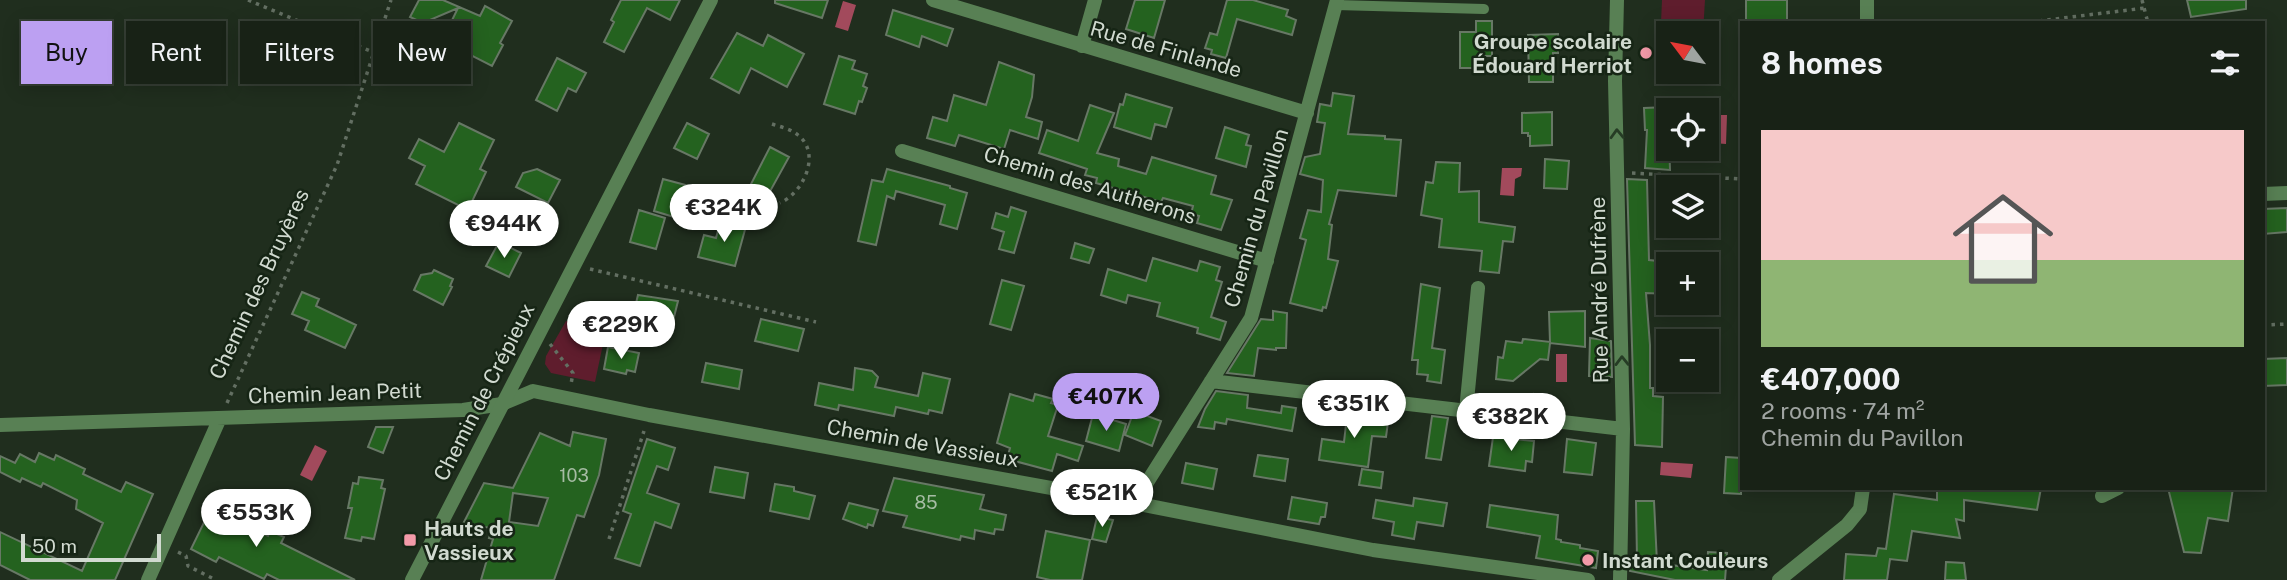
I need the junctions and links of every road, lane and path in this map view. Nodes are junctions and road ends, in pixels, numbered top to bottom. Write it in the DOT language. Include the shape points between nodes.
graph roads {
  1 [pos="248,0"];
  2 [pos="391,0"];
  3 [pos="711,0"];
  4 [pos="933,0"];
  5 [pos="1096,0"];
  6 [pos="1617,0"];
  7 [pos="1867,0"];
  8 [pos="2142,0"];
  9 [pos="1337,3"];
  10 [pos="2145,8"];
  11 [pos="1484,9"];
  12 [pos="385,21"];
  13 [pos="1867,21"];
  14 [pos="2038,21"];
  15 [pos="2148,21"];
  16 [pos="1082,46"];
  17 [pos="373,52"];
  18 [pos="373,59"];
  19 [pos="1307,113"];
  20 [pos="772,124"];
  21 [pos="902,150"];
  22 [pos="1619,172"];
  23 [pos="1740,179"];
  24 [pos="2287,193"];
  25 [pos="2265,194"];
  26 [pos="780,204"];
  27 [pos="1267,261"];
  28 [pos="573,266"];
  29 [pos="1478,288"];
  30 [pos="816,322"];
  31 [pos="2287,324"];
  32 [pos="2265,325"];
  33 [pos="536,337"];
  34 [pos="1211,381"];
  35 [pos="569,400"];
  36 [pos="502,404"];
  37 [pos="1466,411"];
  38 [pos="649,415"];
  39 [pos="220,418"];
  40 [pos="0,425"];
  41 [pos="1623,429"];
  42 [pos="1863,490"];
  43 [pos="2114,490"];
  44 [pos="2102,496"];
  45 [pos="1134,503"];
  46 [pos="609,539"];
  47 [pos="164,546"];
  48 [pos="148,580"];
  49 [pos="216,580"];
  50 [pos="412,580"];
  51 [pos="1588,580"];
  52 [pos="1620,580"];
  53 [pos="1779,580"];
  1 -- 17 [label="path"];
  2 -- 12 [label="path, Chemin des Bruyères"];
  3 -- 28 [label="street, Chemin de Crépieux"];
  4 -- 16 [label="street, Rue de Finlande"];
  5 -- 16 [label="street"];
  22 -- 6 [label="street, Rue André Dufrène, one-way"];
  7 -- 13 [label="street"];
  8 -- 10 [label="path"];
  9 -- 11 [label="lane"];
  9 -- 19 [label="street, Chemin du Pavillon"];
  10 -- 14 [label="path"];
  10 -- 15 [label="path"];
  16 -- 19 [label="street, Rue de Finlande"];
  18 -- 39 [label="path, Chemin des Bruyères" via="337,165"];
  19 -- 27 [label="street, Chemin du Pavillon"];
  20 -- 26 [label="path" via="800,136 807,147 804,180 790,199"];
  21 -- 27 [label="street, Chemin des Autherons"];
  22 -- 23 [label="path"];
  41 -- 22 [label="street, Rue André Dufrène, one-way"];
  24 -- 25 [label="street"];
  27 -- 34 [label="street, Chemin du Pavillon" via="1251,318"];
  28 -- 30 [label="path"];
  28 -- 33 [label="street, Chemin de Crépieux"];
  29 -- 37 [label="street"];
  31 -- 32 [label="path"];
  33 -- 35 [label="path" via="553,345 573,373"];
  33 -- 36 [label="street, Chemin de Crépieux"];
  34 -- 37 [label="street"];
  34 -- 45 [label="street, Chemin du Pavillon"];
  35 -- 36 [label="street, Chemin de Vassieux" via="533,391"];
  35 -- 38 [label="street, Chemin de Vassieux"];
  36 -- 39 [label="street, Chemin Jean Petit" via="463,410"];
  36 -- 50 [label="street, Chemin de Crépieux"];
  37 -- 41 [label="street"];
  38 -- 45 [label="street, Chemin de Vassieux"];
  38 -- 46 [label="path"];
  39 -- 40 [label="street, Chemin Jean Petit"];
  39 -- 47 [label="street"];
  41 -- 52 [label="street, Rue André Dufrène"];
  42 -- 53 [label="street" via="1860,509 1847,525"];
  43 -- 44 [label="street"];
  45 -- 51 [label="street, Chemin de Vassieux" via="1373,550"];
  47 -- 48 [label="street"];
  47 -- 49 [label="path" via="186,556 188,566"];
}
